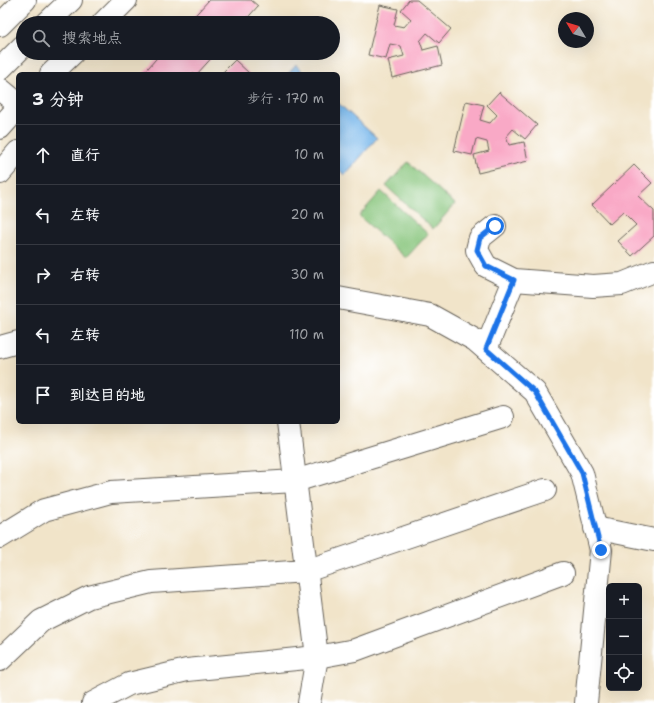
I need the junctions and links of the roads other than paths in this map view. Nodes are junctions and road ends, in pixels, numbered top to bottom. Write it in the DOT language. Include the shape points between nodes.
graph roads {
  1 [pos="25,0"];
  2 [pos="71,0"];
  3 [pos="126,0"];
  4 [pos="54,16"];
  5 [pos="110,16"];
  6 [pos="0,25"];
  7 [pos="16,53"];
  8 [pos="65,60"];
  9 [pos="0,69"];
  10 [pos="54,72"];
  11 [pos="0,90"];
  12 [pos="16,102"];
  13 [pos="16,110"];
  14 [pos="0,128"];
  15 [pos="16,154"];
  16 [pos="0,173"];
  17 [pos="495,226"];
  18 [pos="654,271"];
  19 [pos="514,280"];
  20 [pos="340,298"];
  21 [pos="16,343"];
  22 [pos="0,348"];
  23 [pos="486,349"];
  24 [pos="503,417"];
  25 [pos="288,424"];
  26 [pos="295,481"];
  27 [pos="544,490"];
  28 [pos="595,528"];
  29 [pos="0,537"];
  30 [pos="654,540"];
  31 [pos="306,571"];
  32 [pos="563,573"];
  33 [pos="317,657"];
  34 [pos="0,660"];
  35 [pos="93,703"];
  36 [pos="309,703"];
  37 [pos="586,703"];
  1 -- 6 [label="main road"];
  2 -- 4 [label="main road"];
  3 -- 5 [label="main road"];
  7 -- 9 [label="main road"];
  8 -- 10 [label="main road"];
  11 -- 12 [label="main road"];
  13 -- 14 [label="main road"];
  15 -- 16 [label="main road"];
  17 -- 19 [label="main road" via="480,238 477,250 486,266"];
  18 -- 19 [label="main road" via="622,284 593,286"];
  19 -- 23 [label="main road"];
  20 -- 23 [label="main road" via="430,315"];
  21 -- 22 [label="main road"];
  23 -- 28 [label="main road" via="535,392 582,473"];
  24 -- 26 [label="main road"];
  25 -- 26 [label="main road"];
  26 -- 29 [label="main road" via="110,492 44,510"];
  26 -- 31 [label="main road"];
  27 -- 31 [label="main road"];
  28 -- 30 [label="main road"];
  28 -- 37 [label="main road" via="601,550"];
  31 -- 33 [label="main road"];
  31 -- 34 [label="main road" via="151,582 89,597 41,621"];
  32 -- 33 [label="main road" via="355,650"];
  33 -- 35 [label="main road" via="187,670 129,684"];
  33 -- 36 [label="main road"];
}
